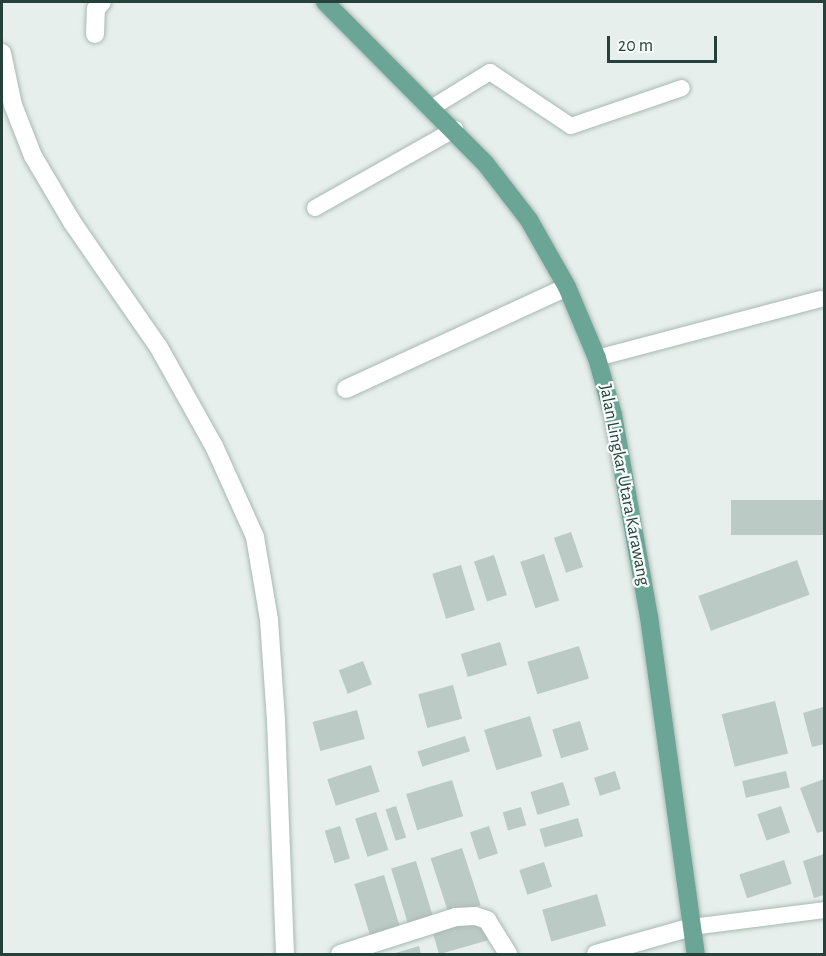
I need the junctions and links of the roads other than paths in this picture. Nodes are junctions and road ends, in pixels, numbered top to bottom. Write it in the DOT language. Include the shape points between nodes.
graph roads {
  1 [pos="102,2"];
  2 [pos="325,2"];
  3 [pos="95,34"];
  4 [pos="2,53"];
  5 [pos="682,88"];
  6 [pos="433,108"];
  7 [pos="455,129"];
  8 [pos="315,208"];
  9 [pos="567,287"];
  10 [pos="820,299"];
  11 [pos="597,358"];
  12 [pos="346,389"];
  13 [pos="825,910"];
  14 [pos="692,927"];
  15 [pos="285,954"];
  16 [pos="340,954"];
  17 [pos="508,954"];
  18 [pos="596,954"];
  19 [pos="696,954"];
  1 -- 3 [label="street" via="96,9"];
  2 -- 6 [label="main road, Jalan Lingkar Utara Karawang"];
  4 -- 15 [label="street" via="13,105 33,156 72,222 158,346 214,446 255,537 269,620"];
  5 -- 6 [label="lane" via="571,126 489,72"];
  6 -- 7 [label="main road, Jalan Lingkar Utara Karawang"];
  7 -- 8 [label="lane"];
  7 -- 9 [label="main road, Jalan Lingkar Utara Karawang" via="528,220"];
  9 -- 11 [label="main road, Jalan Lingkar Utara Karawang"];
  9 -- 12 [label="street"];
  10 -- 11 [label="lane"];
  11 -- 14 [label="main road, Jalan Lingkar Utara Karawang" via="613,415 642,574"];
  13 -- 14 [label="lane"];
  14 -- 18 [label="street"];
  14 -- 19 [label="main road, Jalan Lingkar Utara Karawang"];
  16 -- 17 [label="street" via="456,917 476,916 487,920"];
}
